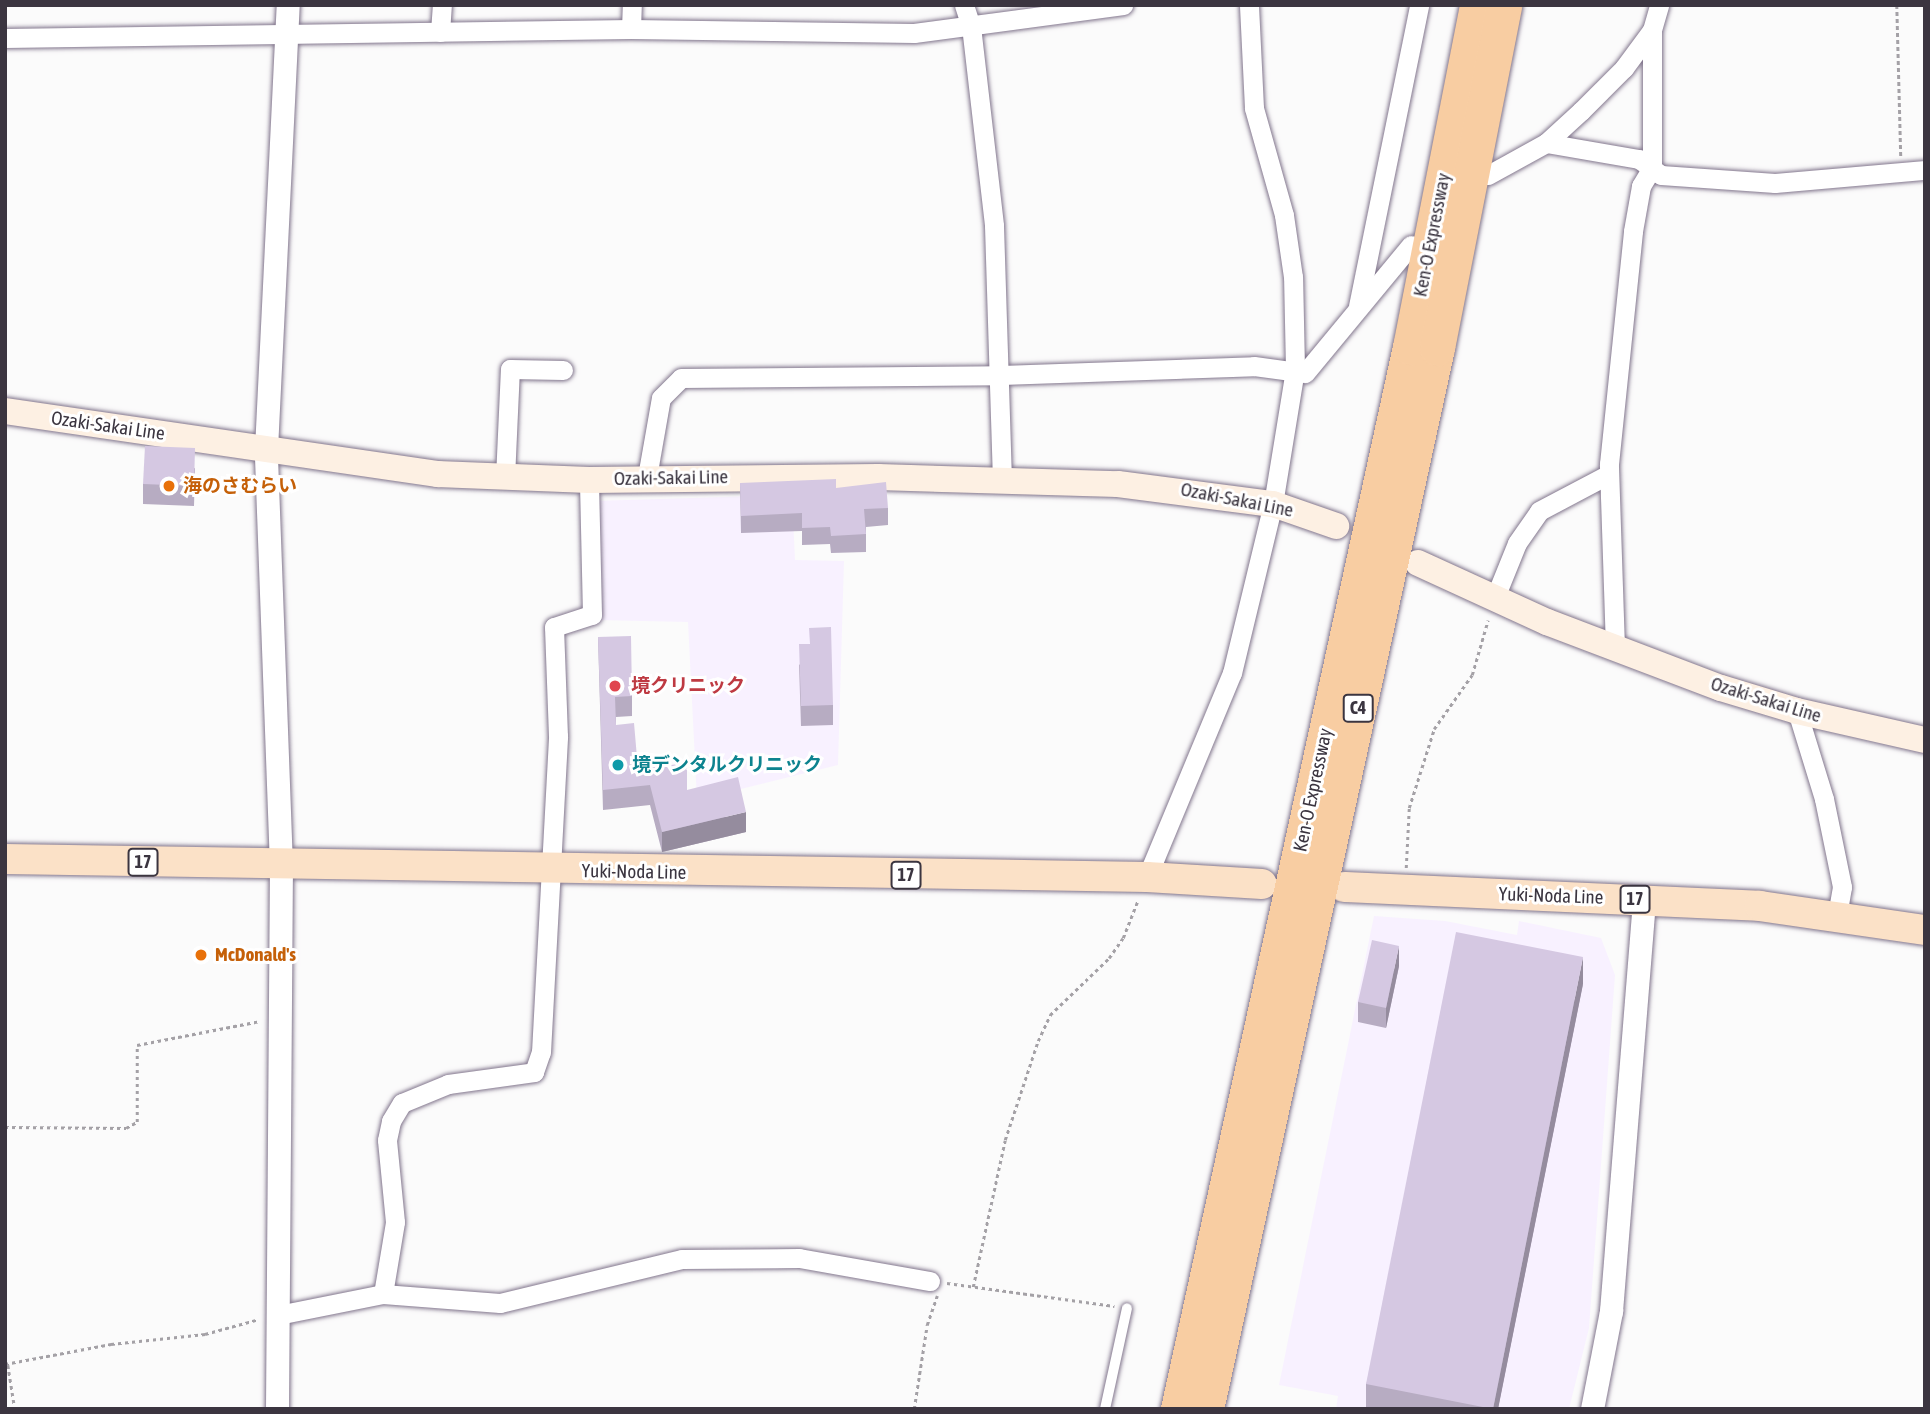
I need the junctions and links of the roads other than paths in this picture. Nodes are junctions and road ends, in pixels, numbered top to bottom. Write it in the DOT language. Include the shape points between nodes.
graph roads {
  1 [pos="288,5"];
  2 [pos="442,5"];
  3 [pos="632,5"];
  4 [pos="964,5"];
  5 [pos="1123,5"];
  6 [pos="1249,5"];
  7 [pos="1419,5"];
  8 [pos="1477,5"];
  9 [pos="1504,5"];
  10 [pos="1659,5"];
  11 [pos="971,26"];
  12 [pos="631,29"];
  13 [pos="1652,30"];
  14 [pos="440,32"];
  15 [pos="287,34"];
  16 [pos="5,38"];
  17 [pos="1546,143"];
  18 [pos="1652,168"];
  19 [pos="1925,170"];
  20 [pos="1488,176"];
  21 [pos="1411,245"];
  22 [pos="1358,309"];
  23 [pos="1295,369"];
  24 [pos="563,370"];
  25 [pos="1002,375"];
  26 [pos="5,411"];
  27 [pos="266,449"];
  28 [pos="1609,474"];
  29 [pos="647,477"];
  30 [pos="505,478"];
  31 [pos="1002,479"];
  32 [pos="589,480"];
  33 [pos="1273,504"];
  34 [pos="1336,526"];
  35 [pos="1418,563"];
  36 [pos="1494,600"];
  37 [pos="1615,648"];
  38 [pos="1797,711"];
  39 [pos="1925,740"];
  40 [pos="5,859"];
  41 [pos="281,866"];
  42 [pos="549,871"];
  43 [pos="1147,877"];
  44 [pos="1262,884"];
  45 [pos="1344,887"];
  46 [pos="1644,900"];
  47 [pos="1837,915"];
  48 [pos="1925,930"];
  49 [pos="934,1287"];
  50 [pos="383,1294"];
  51 [pos="1127,1308"];
  52 [pos="278,1315"];
  53 [pos="277,1409"];
  54 [pos="1105,1409"];
  55 [pos="1178,1409"];
  56 [pos="1206,1409"];
  57 [pos="1592,1409"];
  1 -- 15 [label="street"];
  2 -- 14 [label="street"];
  3 -- 12 [label="street"];
  4 -- 11 [label="street"];
  5 -- 11 [label="street"];
  6 -- 23 [label="street" via="1254,108 1284,215 1293,277"];
  7 -- 22 [label="street"];
  8 -- 55 [label="highway, Ken-O Expressway / C4" via="1410,347"];
  9 -- 56 [label="highway, Ken-O Expressway / C4" via="1437,348"];
  10 -- 13 [label="street"];
  11 -- 12 [label="street" via="915,33"];
  11 -- 25 [label="street" via="994,226"];
  12 -- 14 [label="street"];
  13 -- 17 [label="street" via="1624,68"];
  13 -- 18 [label="street"];
  14 -- 15 [label="street"];
  15 -- 16 [label="street"];
  15 -- 27 [label="street"];
  17 -- 18 [label="street" via="1639,159"];
  17 -- 20 [label="street"];
  18 -- 19 [label="street" via="1661,175 1775,183"];
  18 -- 28 [label="street" via="1641,186 1633,231"];
  21 -- 22 [label="street"];
  22 -- 23 [label="street" via="1305,373"];
  23 -- 25 [label="street"];
  23 -- 33 [label="street"];
  24 -- 30 [label="street" via="510,369"];
  25 -- 29 [label="street" via="681,378 661,398"];
  25 -- 31 [label="street"];
  26 -- 27 [label="main road, Ozaki-Sakai Line"];
  27 -- 30 [label="main road, Ozaki-Sakai Line" via="391,468"];
  27 -- 41 [label="street"];
  28 -- 36 [label="street" via="1539,511 1517,543"];
  28 -- 37 [label="street"];
  29 -- 31 [label="main road, Ozaki-Sakai Line"];
  29 -- 32 [label="main road, Ozaki-Sakai Line"];
  30 -- 32 [label="main road, Ozaki-Sakai Line"];
  31 -- 33 [label="main road, Ozaki-Sakai Line" via="1174,488"];
  32 -- 42 [label="street" via="592,615 554,627 558,736"];
  33 -- 34 [label="main road, Ozaki-Sakai Line"];
  33 -- 43 [label="street" via="1232,673"];
  35 -- 36 [label="main road, Ozaki-Sakai Line"];
  36 -- 37 [label="main road, Ozaki-Sakai Line"];
  37 -- 38 [label="main road, Ozaki-Sakai Line"];
  38 -- 39 [label="main road, Ozaki-Sakai Line"];
  38 -- 47 [label="street" via="1824,799 1842,887"];
  40 -- 41 [label="main road, Yuki-Noda Line / 17"];
  41 -- 42 [label="main road, Yuki-Noda Line / 17"];
  41 -- 52 [label="street"];
  42 -- 43 [label="main road, Yuki-Noda Line / 17"];
  42 -- 50 [label="street" via="547,976 538,1062 534,1072 447,1084 402,1103 387,1140 395,1222"];
  43 -- 44 [label="main road, Yuki-Noda Line / 17"];
  45 -- 46 [label="main road, Yuki-Noda Line / 17"];
  46 -- 47 [label="main road, Yuki-Noda Line / 17"];
  46 -- 57 [label="street" via="1611,1311"];
  47 -- 48 [label="main road, Yuki-Noda Line / 17"];
  49 -- 50 [label="street" via="799,1258 682,1259 500,1303"];
  50 -- 52 [label="street"];
  51 -- 54 [label="lane"];
  52 -- 53 [label="street"];
}
